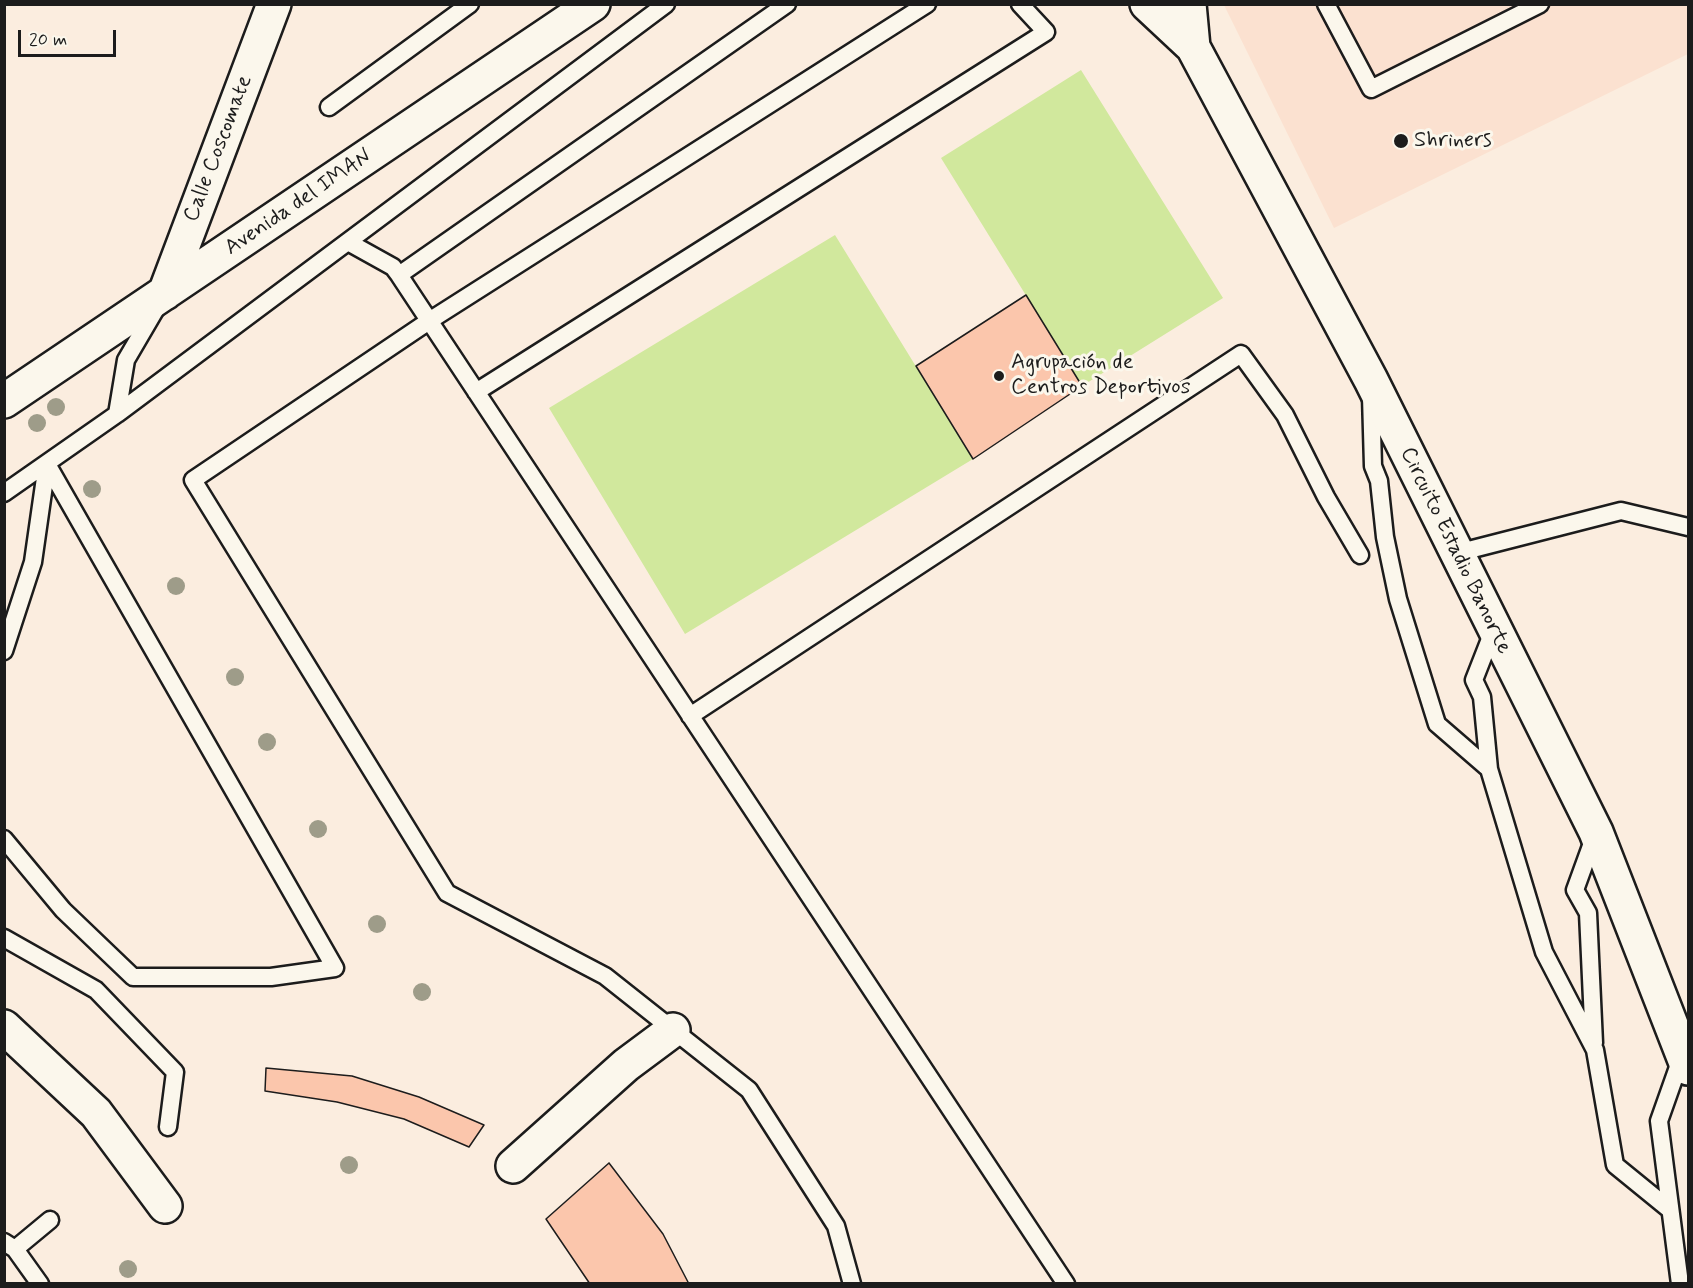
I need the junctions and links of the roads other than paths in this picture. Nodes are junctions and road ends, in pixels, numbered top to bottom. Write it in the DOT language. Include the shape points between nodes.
graph roads {
  1 [pos="274,4"];
  2 [pos="470,4"];
  3 [pos="593,4"];
  4 [pos="666,4"];
  5 [pos="787,4"];
  6 [pos="927,4"];
  7 [pos="1020,4"];
  8 [pos="1147,4"];
  9 [pos="1189,4"];
  10 [pos="1326,4"];
  11 [pos="1540,4"];
  12 [pos="1193,47"];
  13 [pos="328,107"];
  14 [pos="348,242"];
  15 [pos="399,274"];
  16 [pos="165,293"];
  17 [pos="429,321"];
  18 [pos="1371,380"];
  19 [pos="476,392"];
  20 [pos="4,402"];
  21 [pos="117,414"];
  22 [pos="46,464"];
  23 [pos="4,493"];
  24 [pos="1689,527"];
  25 [pos="1457,552"];
  26 [pos="1360,555"];
  27 [pos="1494,629"];
  28 [pos="4,651"];
  29 [pos="690,716"];
  30 [pos="1489,770"];
  31 [pos="1596,832"];
  32 [pos="4,839"];
  33 [pos="4,938"];
  34 [pos="4,1027"];
  35 [pos="673,1030"];
  36 [pos="1595,1050"];
  37 [pos="1686,1060"];
  38 [pos="168,1127"];
  39 [pos="513,1166"];
  40 [pos="165,1206"];
  41 [pos="1669,1209"];
  42 [pos="50,1220"];
  43 [pos="10,1245"];
  44 [pos="40,1284"];
  45 [pos="852,1284"];
  46 [pos="1066,1284"];
  47 [pos="1680,1284"];
  1 -- 16 [label="street, Calle Coscomate"];
  2 -- 13 [label="lane"];
  3 -- 16 [label="street, Avenida del IMAN"];
  4 -- 14 [label="lane"];
  5 -- 15 [label="lane"];
  6 -- 17 [label="lane"];
  7 -- 19 [label="lane" via="1046,32"];
  8 -- 12 [label="street"];
  9 -- 12 [label="street"];
  10 -- 11 [label="lane" via="1371,89"];
  12 -- 18 [label="street, Circuito Estadio Banorte"];
  14 -- 15 [label="lane" via="378,257"];
  14 -- 21 [label="lane"];
  15 -- 17 [label="lane"];
  16 -- 20 [label="street, Avenida del IMAN"];
  16 -- 21 [label="lane" via="126,360"];
  17 -- 19 [label="lane"];
  17 -- 35 [label="lane" via="193,480 447,893 605,976"];
  18 -- 25 [label="street, Circuito Estadio Banorte"];
  18 -- 30 [label="lane" via="1373,465 1404,621 1437,723"];
  19 -- 29 [label="lane"];
  21 -- 22 [label="lane"];
  22 -- 23 [label="lane"];
  22 -- 28 [label="lane" via="33,562"];
  22 -- 32 [label="lane" via="335,968 271,977 133,977 63,910"];
  24 -- 25 [label="lane" via="1621,511"];
  25 -- 27 [label="street, Circuito Estadio Banorte"];
  26 -- 29 [label="lane" via="1285,415 1241,354"];
  27 -- 30 [label="lane" via="1474,680 1482,697"];
  27 -- 31 [label="street, Circuito Estadio Banorte"];
  29 -- 46 [label="lane"];
  30 -- 36 [label="lane" via="1544,952"];
  31 -- 36 [label="lane" via="1575,890 1588,913"];
  31 -- 37 [label="street, Circuito Estadio Banorte"];
  33 -- 38 [label="lane" via="96,990 175,1072"];
  34 -- 40 [label="street" via="96,1113"];
  35 -- 39 [label="street" via="626,1065"];
  35 -- 45 [label="lane" via="748,1089 836,1226"];
  36 -- 41 [label="lane" via="1615,1165"];
  37 -- 41 [label="lane" via="1659,1121"];
  41 -- 47 [label="lane"];
  42 -- 43 [label="lane"];
  43 -- 44 [label="lane"];
}
